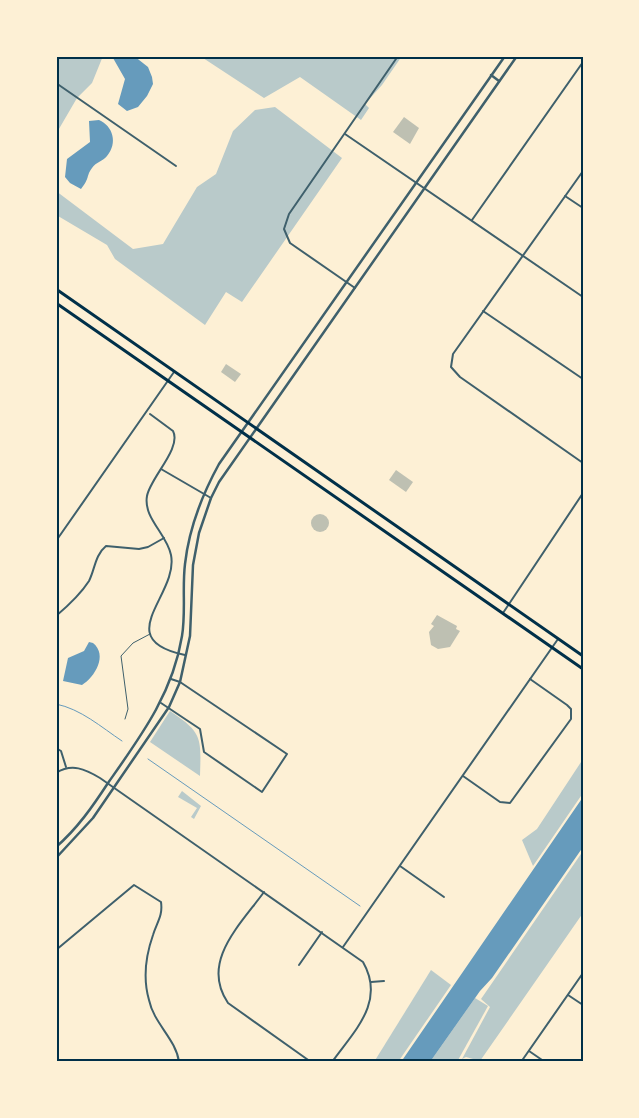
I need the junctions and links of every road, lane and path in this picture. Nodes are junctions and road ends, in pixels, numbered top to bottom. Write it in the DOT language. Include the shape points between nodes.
graph roads {
  1 [pos="398,56"];
  2 [pos="505,56"];
  3 [pos="517,56"];
  4 [pos="583,62"];
  5 [pos="491,75"];
  6 [pos="499,81"];
  7 [pos="56,83"];
  8 [pos="345,134"];
  9 [pos="176,166"];
  10 [pos="583,171"];
  11 [pos="417,182"];
  12 [pos="425,187"];
  13 [pos="565,196"];
  14 [pos="583,208"];
  15 [pos="472,220"];
  16 [pos="522,255"];
  17 [pos="346,282"];
  18 [pos="355,288"];
  19 [pos="56,289"];
  20 [pos="583,297"];
  21 [pos="56,303"];
  22 [pos="483,311"];
  23 [pos="174,372"];
  24 [pos="583,379"];
  25 [pos="169,380"];
  26 [pos="150,414"];
  27 [pos="248,422"];
  28 [pos="257,427"];
  29 [pos="242,431"];
  30 [pos="250,437"];
  31 [pos="583,463"];
  32 [pos="161,469"];
  33 [pos="583,493"];
  34 [pos="204,494"];
  35 [pos="211,498"];
  36 [pos="164,538"];
  37 [pos="56,541"];
  38 [pos="509,604"];
  39 [pos="503,613"];
  40 [pos="56,616"];
  41 [pos="151,634"];
  42 [pos="559,639"];
  43 [pos="56,647"];
  44 [pos="553,648"];
  45 [pos="179,653"];
  46 [pos="56,655"];
  47 [pos="187,655"];
  48 [pos="583,656"];
  49 [pos="583,668"];
  50 [pos="171,679"];
  51 [pos="530,679"];
  52 [pos="180,682"];
  53 [pos="161,703"];
  54 [pos="170,707"];
  55 [pos="124,720"];
  56 [pos="56,748"];
  57 [pos="66,767"];
  58 [pos="56,773"];
  59 [pos="463,775"];
  60 [pos="108,783"];
  61 [pos="114,788"];
  62 [pos="56,848"];
  63 [pos="56,858"];
  64 [pos="400,866"];
  65 [pos="264,892"];
  66 [pos="444,897"];
  67 [pos="322,932"];
  68 [pos="343,947"];
  69 [pos="56,950"];
  70 [pos="299,965"];
  71 [pos="583,973"];
  72 [pos="384,981"];
  73 [pos="371,982"];
  74 [pos="568,995"];
  75 [pos="583,1005"];
  76 [pos="529,1051"];
  77 [pos="179,1062"];
  78 [pos="311,1062"];
  79 [pos="332,1062"];
  80 [pos="521,1062"];
  81 [pos="545,1062"];
  1 -- 8 [label="street"];
  2 -- 5 [label="street"];
  3 -- 6 [label="street"];
  4 -- 15 [label="street"];
  5 -- 6 [label="street"];
  5 -- 11 [label="street"];
  6 -- 12 [label="street"];
  7 -- 9 [label="street"];
  8 -- 11 [label="street"];
  8 -- 17 [label="street" via="289,214 284,229 290,244"];
  10 -- 13 [label="street"];
  11 -- 12 [label="street"];
  11 -- 17 [label="street"];
  12 -- 15 [label="street"];
  12 -- 18 [label="street"];
  13 -- 14 [label="street"];
  13 -- 16 [label="street"];
  15 -- 16 [label="street"];
  16 -- 20 [label="street"];
  16 -- 22 [label="street"];
  17 -- 18 [label="street"];
  17 -- 27 [label="street"];
  18 -- 28 [label="street"];
  19 -- 23 [label="main road"];
  21 -- 25 [label="main road"];
  22 -- 24 [label="street"];
  22 -- 31 [label="street" via="453,354 451,367 460,377"];
  23 -- 25 [label="street"];
  23 -- 27 [label="main road"];
  25 -- 29 [label="main road"];
  25 -- 37 [label="street"];
  26 -- 32 [label="street" via="175,434"];
  27 -- 28 [label="main road"];
  27 -- 29 [label="street"];
  28 -- 30 [label="street"];
  28 -- 38 [label="main road"];
  29 -- 30 [label="main road"];
  29 -- 34 [label="street" via="219,464"];
  30 -- 35 [label="street"];
  30 -- 39 [label="main road"];
  32 -- 34 [label="street"];
  32 -- 36 [label="street" via="146,499 148,512"];
  33 -- 38 [label="street"];
  34 -- 35 [label="street"];
  34 -- 45 [label="street" via="191,531 185,563"];
  35 -- 47 [label="street" via="199,533 193,565"];
  36 -- 40 [label="street" via="140,549 106,546 100,551 92,575 80,594"];
  36 -- 41 [label="street" via="172,555 172,572 151,614"];
  38 -- 39 [label="street"];
  38 -- 42 [label="main road"];
  39 -- 44 [label="main road"];
  41 -- 45 [label="street" via="162,647"];
  41 -- 55 [label="lane" via="133,643 120,656 128,709"];
  42 -- 44 [label="street"];
  42 -- 48 [label="main road"];
  43 -- 46 [label="street"];
  44 -- 49 [label="main road"];
  44 -- 51 [label="street"];
  45 -- 47 [label="street"];
  45 -- 50 [label="street"];
  47 -- 52 [label="street"];
  50 -- 52 [label="street"];
  50 -- 53 [label="street"];
  51 -- 59 [label="street"];
  51 -- 59 [label="street" via="571,710 571,718 560,735 510,803 500,802"];
  52 -- 54 [label="street"];
  52 -- 54 [label="street" via="287,754 262,792 204,752 200,729"];
  53 -- 54 [label="street"];
  53 -- 60 [label="street"];
  54 -- 61 [label="street"];
  56 -- 57 [label="street" via="61,752"];
  57 -- 58 [label="street"];
  57 -- 60 [label="street" via="84,769"];
  59 -- 64 [label="street"];
  60 -- 61 [label="street"];
  60 -- 62 [label="street" via="81,821"];
  61 -- 63 [label="street" via="82,832"];
  61 -- 65 [label="street"];
  64 -- 66 [label="street"];
  64 -- 68 [label="street"];
  65 -- 67 [label="street"];
  65 -- 78 [label="street" via="224,949 217,979 228,1003"];
  67 -- 68 [label="street"];
  67 -- 70 [label="street"];
  68 -- 73 [label="street" via="363,962"];
  69 -- 77 [label="street" via="134,885 161,902 162,913 146,962 148,1000 159,1026 177,1050"];
  71 -- 74 [label="street"];
  72 -- 73 [label="street"];
  73 -- 79 [label="street" via="371,1003"];
  74 -- 75 [label="street"];
  74 -- 76 [label="street"];
  76 -- 80 [label="street"];
  76 -- 81 [label="street"];
}
